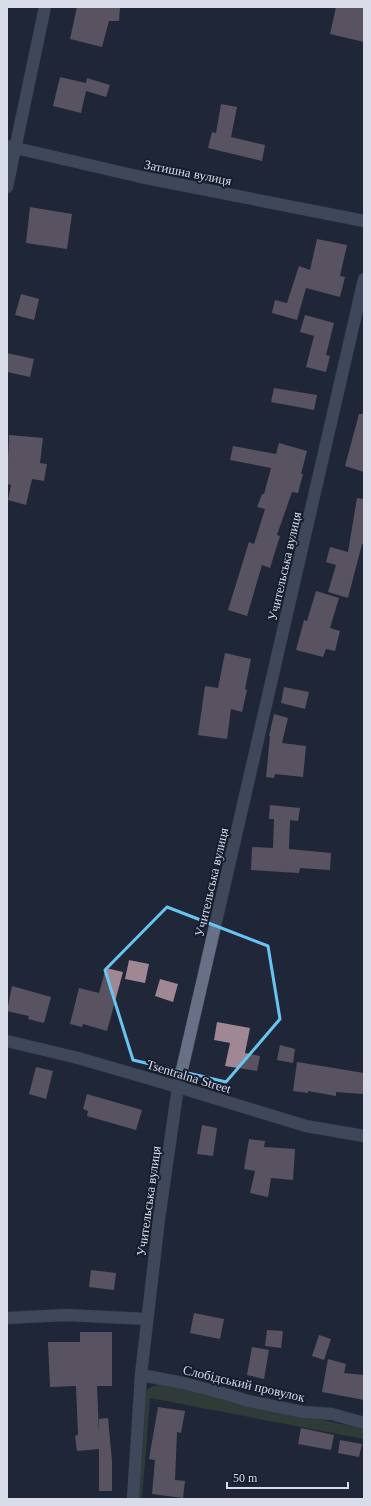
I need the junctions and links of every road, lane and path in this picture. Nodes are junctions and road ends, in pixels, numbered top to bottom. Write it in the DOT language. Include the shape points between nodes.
graph roads {
  1 [pos="45,7"];
  2 [pos="11,147"];
  3 [pos="7,187"];
  4 [pos="364,221"];
  5 [pos="364,279"];
  6 [pos="7,1041"];
  7 [pos="178,1087"];
  8 [pos="364,1136"];
  9 [pos="7,1318"];
  10 [pos="147,1319"];
  11 [pos="141,1375"];
  12 [pos="364,1423"];
  13 [pos="133,1499"];
  1 -- 2 [label="street"];
  2 -- 3 [label="street"];
  2 -- 4 [label="street, Затишна вулиця"];
  5 -- 7 [label="street, Учительська вулиця"];
  6 -- 7 [label="street, Tsentralna Street" via="78,1058"];
  7 -- 8 [label="street, Tsentralna Street" via="306,1126"];
  7 -- 10 [label="street, Учительська вулиця"];
  9 -- 10 [label="street" via="66,1315"];
  10 -- 11 [label="street, Учительська вулиця"];
  11 -- 12 [label="street, Слобідський провулок" via="222,1392 248,1401 303,1412 332,1414"];
  11 -- 13 [label="street, Учительська вулиця"];
}
